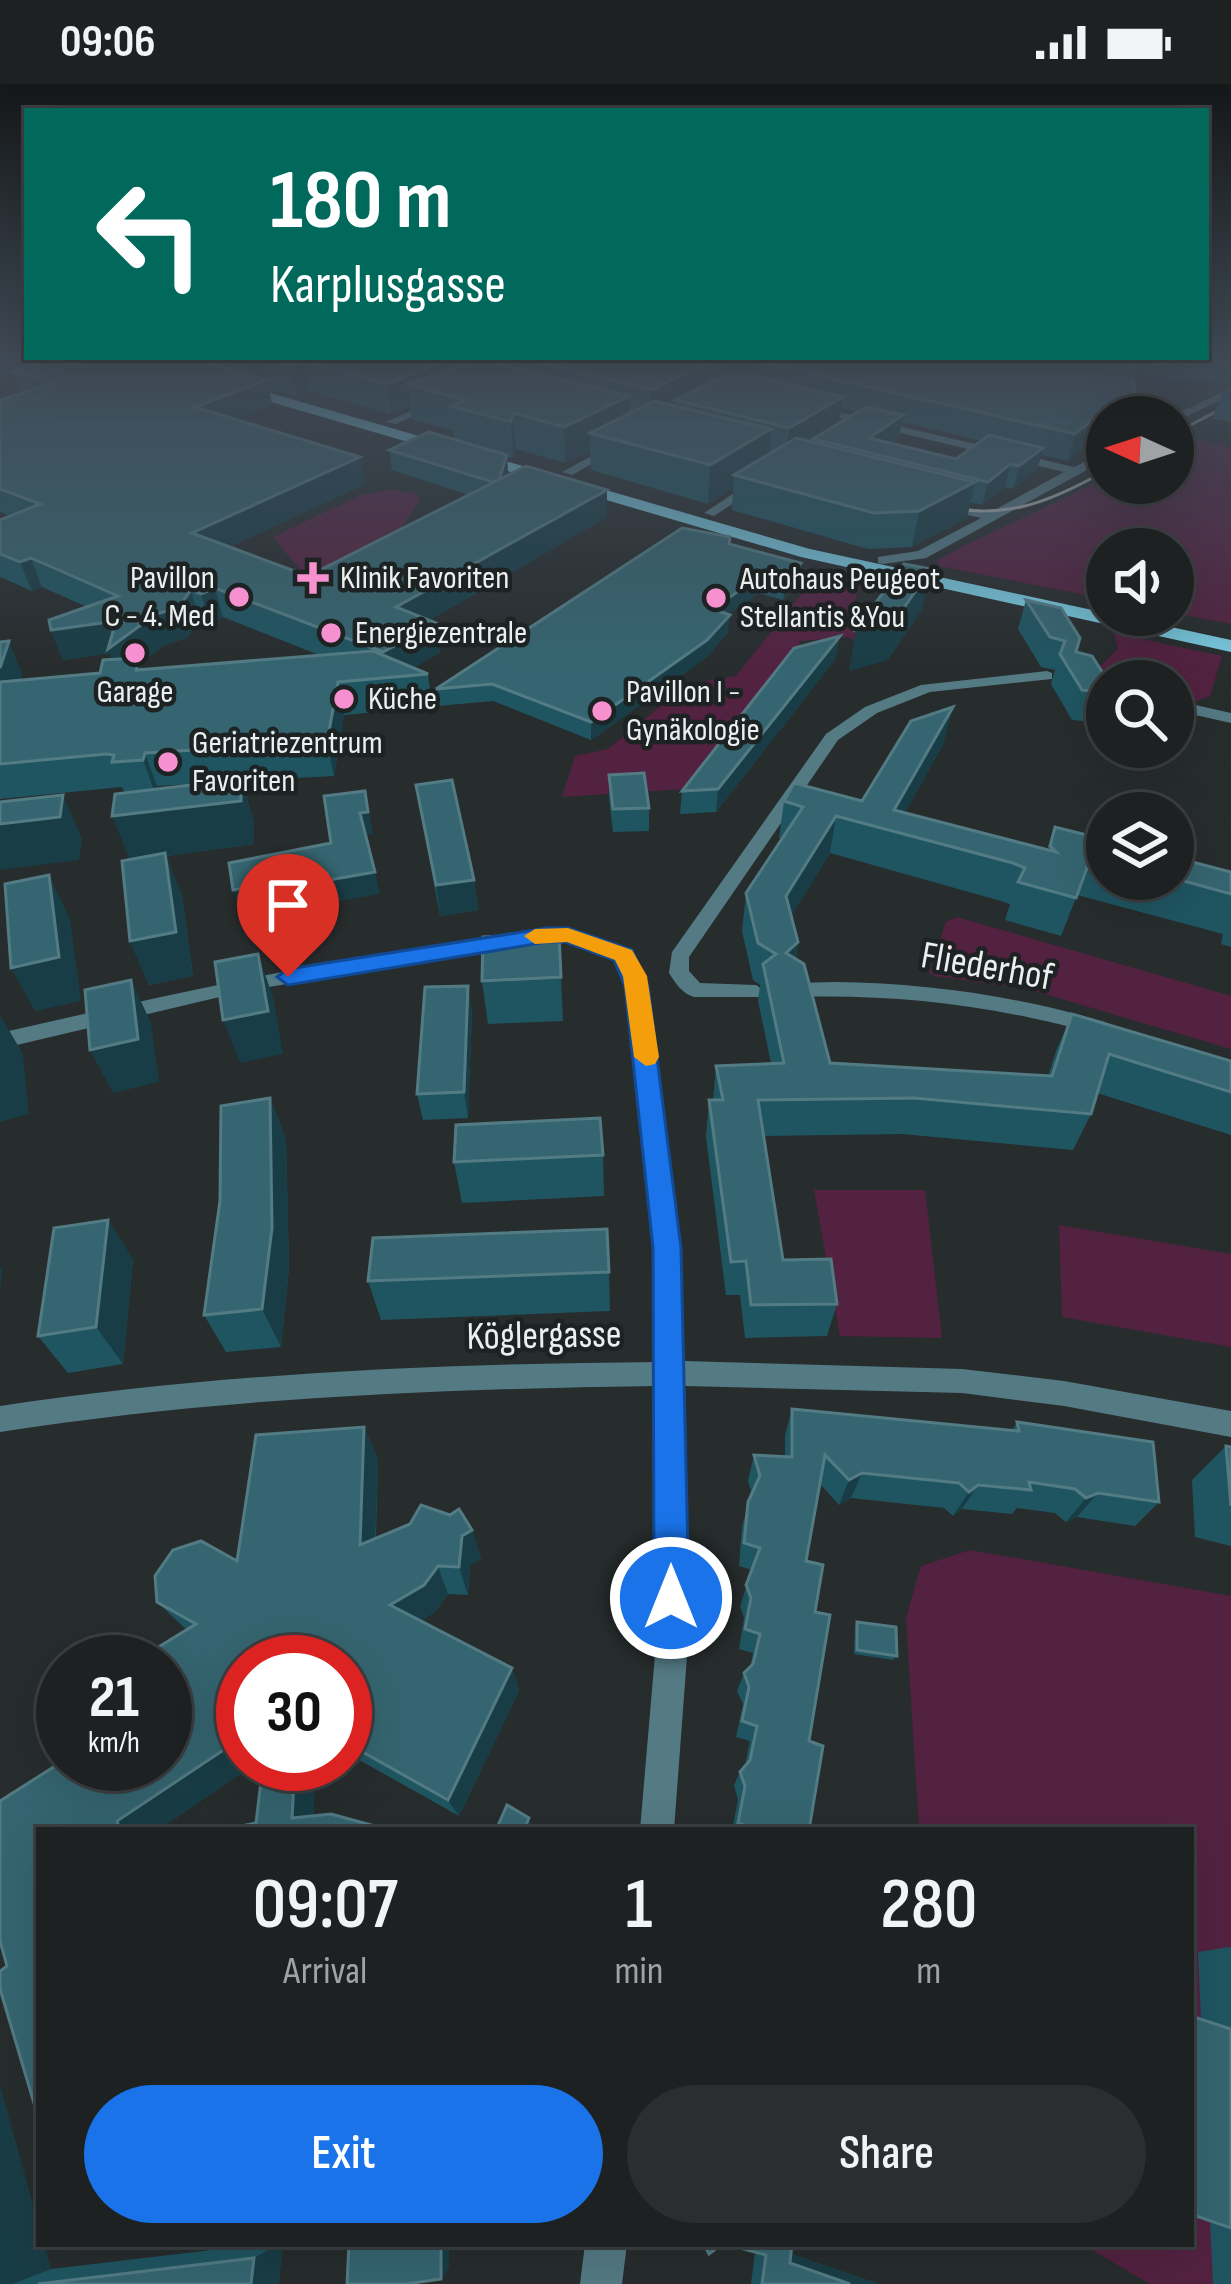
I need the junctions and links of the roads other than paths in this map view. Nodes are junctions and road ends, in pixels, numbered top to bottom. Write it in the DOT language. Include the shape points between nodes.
graph roads {
  1 [pos="508,464"];
  2 [pos="539,464"];
  3 [pos="584,464"];
  4 [pos="1047,464"];
  5 [pos="1086,464"];
  6 [pos="784,466"];
  7 [pos="1074,470"];
  8 [pos="568,472"];
  9 [pos="928,502"];
  10 [pos="710,513"];
  11 [pos="991,516"];
  12 [pos="883,560"];
  13 [pos="1086,603"];
  14 [pos="1194,625"];
  15 [pos="1231,633"];
  16 [pos="1231,646"];
  17 [pos="1047,676"];
  18 [pos="1194,710"];
  19 [pos="1231,718"];
  20 [pos="795,990"];
  21 [pos="756,992"];
  22 [pos="1125,1036"];
  23 [pos="0,1041"];
  24 [pos="671,1375"];
  25 [pos="0,1419"];
  26 [pos="1231,1424"];
  27 [pos="656,1827"];
  28 [pos="606,2247"];
  29 [pos="601,2284"];
  1 -- 16 [label="main road" via="806,553"];
  2 -- 8 [label="main road"];
  3 -- 8 [label="street"];
  4 -- 7 [label="street"];
  5 -- 7 [label="street"];
  6 -- 10 [label="street"];
  7 -- 11 [label="street"];
  8 -- 10 [label="main road"];
  9 -- 11 [label="street"];
  10 -- 12 [label="main road"];
  11 -- 12 [label="street" via="921,556"];
  12 -- 13 [label="main road"];
  14 -- 15 [label="main road"];
  17 -- 21 [label="street" via="927,688 832,736 679,957 679,973 694,990"];
  18 -- 19 [label="street"];
  20 -- 22 [label="street, Fliederhof" via="886,986 956,994"];
  23 -- 24 [label="street" via="245,985 508,940 568,935 624,955 635,976 657,1138"];
  24 -- 25 [label="street, Köglergasse" via="352,1378 148,1394"];
  24 -- 26 [label="street, Köglergasse" via="962,1382"];
  24 -- 27 [label="street" via="672,1643"];
  28 -- 29 [label="street"];
}
